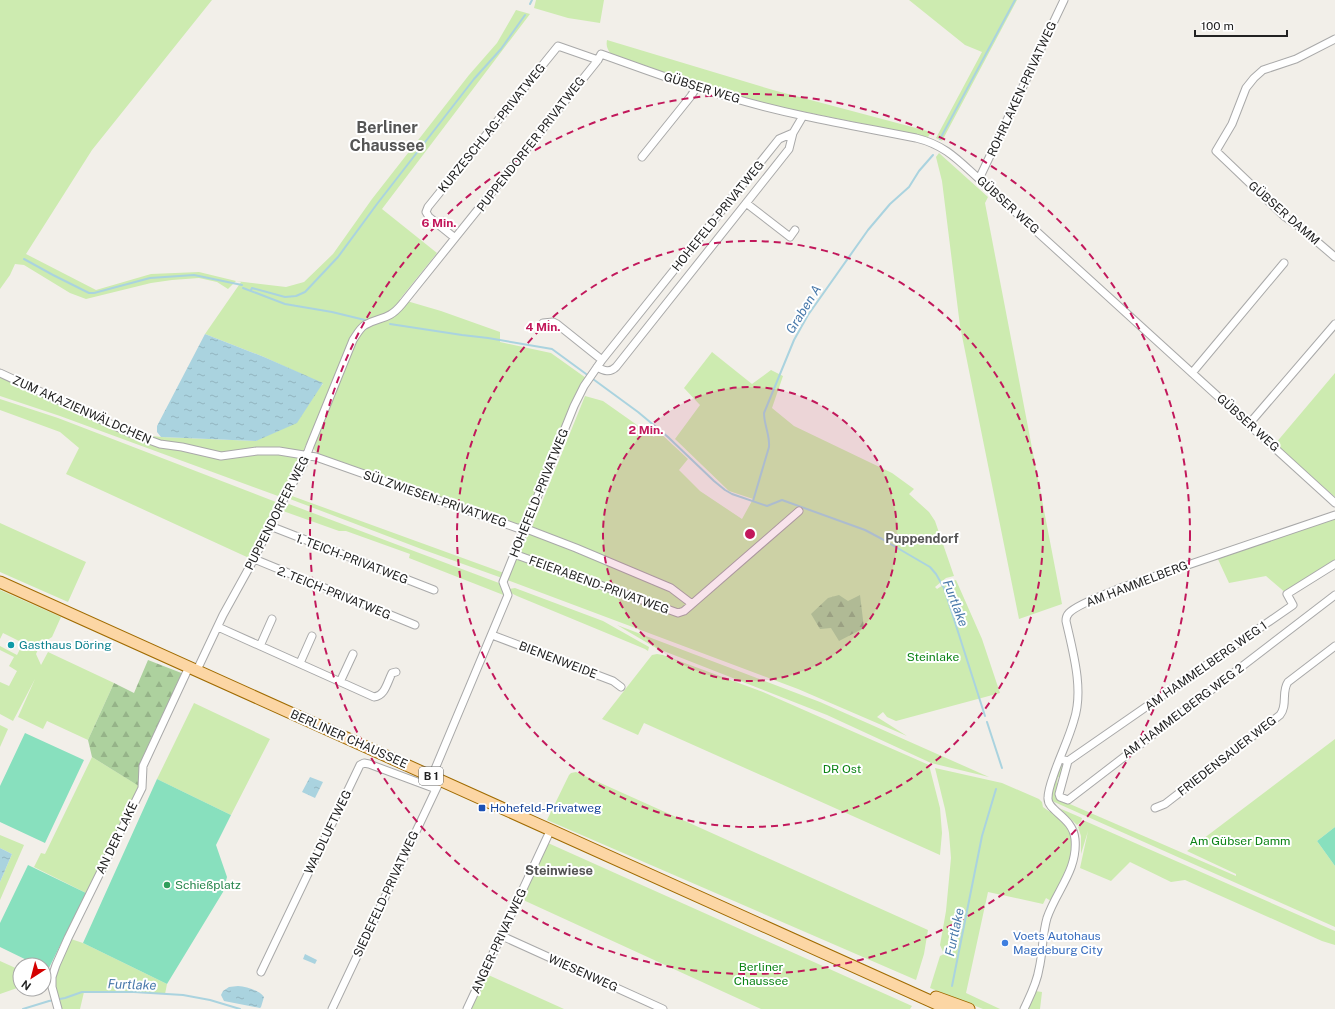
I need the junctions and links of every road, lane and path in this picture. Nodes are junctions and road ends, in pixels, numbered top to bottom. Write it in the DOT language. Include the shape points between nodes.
graph roads {
  1 [pos="1064,0"];
  2 [pos="1335,40"];
  3 [pos="599,57"];
  4 [pos="696,88"];
  5 [pos="803,116"];
  6 [pos="793,133"];
  7 [pos="642,156"];
  8 [pos="979,179"];
  9 [pos="746,203"];
  10 [pos="795,230"];
  11 [pos="455,238"];
  12 [pos="1335,257"];
  13 [pos="1284,263"];
  14 [pos="543,323"];
  15 [pos="1335,324"];
  16 [pos="359,330"];
  17 [pos="602,360"];
  18 [pos="595,370"];
  19 [pos="0,373"];
  20 [pos="1192,373"];
  21 [pos="1249,424"];
  22 [pos="307,456"];
  23 [pos="1335,503"];
  24 [pos="798,511"];
  25 [pos="1335,515"];
  26 [pos="270,526"];
  27 [pos="524,528"];
  28 [pos="514,554"];
  29 [pos="254,559"];
  30 [pos="1335,564"];
  31 [pos="0,582"];
  32 [pos="434,590"];
  33 [pos="1335,595"];
  34 [pos="692,604"];
  35 [pos="272,619"];
  36 [pos="415,625"];
  37 [pos="218,627"];
  38 [pos="492,635"];
  39 [pos="312,636"];
  40 [pos="260,646"];
  41 [pos="1335,646"];
  42 [pos="353,654"];
  43 [pos="300,664"];
  44 [pos="193,669"];
  45 [pos="396,672"];
  46 [pos="340,682"];
  47 [pos="622,687"];
  48 [pos="1060,758"];
  49 [pos="1068,761"];
  50 [pos="436,782"];
  51 [pos="1155,808"];
  52 [pos="551,829"];
  53 [pos="502,936"];
  54 [pos="261,972"];
  55 [pos="873,974"];
  56 [pos="57,1007"];
  57 [pos="332,1009"];
  58 [pos="467,1009"];
  59 [pos="663,1009"];
  60 [pos="948,1009"];
  61 [pos="969,1009"];
  62 [pos="1024,1009"];
  1 -- 8 [label="street, ROHRLAKEN-PRIVATWEG"];
  2 -- 12 [label="street, GÜBSER DAMM" via="1263,70 1254,78 1246,88 1232,124 1216,151 1284,216"];
  3 -- 4 [label="street, GÜBSER WEG"];
  3 -- 11 [label="street, PUPPENDORFER PRIVATWEG"];
  3 -- 11 [label="street, KURZESCHLAG-PRIVATWEG" via="558,46 428,207 426,212 429,217"];
  4 -- 5 [label="street, GÜBSER WEG"];
  4 -- 7 [label="street"];
  5 -- 6 [label="street, HOHEFELD-PRIVATWEG"];
  5 -- 8 [label="street, GÜBSER WEG" via="930,141 943,148"];
  6 -- 9 [label="street, HOHEFELD-PRIVATWEG" via="789,149"];
  6 -- 17 [label="street, HOHEFELD-PRIVATWEG" via="779,139"];
  8 -- 20 [label="street, GÜBSER WEG"];
  9 -- 10 [label="street, HOHEFELD-PRIVATWEG" via="790,237"];
  9 -- 18 [label="street, HOHEFELD-PRIVATWEG" via="613,371"];
  11 -- 16 [label="street, PUPPENDORFER PRIVATWEG" via="395,312 366,324"];
  13 -- 20 [label="street"];
  14 -- 17 [label="street" via="558,324"];
  15 -- 21 [label="street"];
  16 -- 22 [label="street, PUPPENDORFER WEG"];
  17 -- 18 [label="street, HOHEFELD-PRIVATWEG"];
  18 -- 27 [label="street, HOHEFELD-PRIVATWEG" via="574,406"];
  19 -- 22 [label="street, ZUM AKAZIENWÄLDCHEN" via="130,433 160,444 221,456 279,451"];
  20 -- 21 [label="street, GÜBSER WEG"];
  21 -- 23 [label="street, GÜBSER WEG"];
  22 -- 26 [label="street, PUPPENDORFER WEG"];
  22 -- 27 [label="street, SÜLZWIESEN-PRIVATWEG" via="516,528"];
  24 -- 34 [label="street"];
  25 -- 48 [label="street, AM HAMMELBERG" via="1123,587 1071,611 1066,622 1078,703 1075,719"];
  26 -- 29 [label="street, PUPPENDORFER WEG"];
  26 -- 32 [label="street, 1. TEICH-PRIVATWEG"];
  27 -- 28 [label="street, HOHEFELD-PRIVATWEG"];
  27 -- 34 [label="street, SÜLZWIESEN-PRIVATWEG" via="671,588"];
  28 -- 34 [label="street, FEIERABEND-PRIVATWEG" via="678,613"];
  28 -- 38 [label="street, HOHEFELD-PRIVATWEG" via="503,582 508,595"];
  29 -- 36 [label="street, 2. TEICH-PRIVATWEG"];
  29 -- 37 [label="street, PUPPENDORFER WEG"];
  30 -- 49 [label="street, AM HAMMELBERG WEG 1" via="1287,594 1293,605"];
  31 -- 44 [label="main road, BERLINER CHAUSSEE / B 1"];
  33 -- 49 [label="street, AM HAMMELBERG WEG 2" via="1068,800 1059,794"];
  35 -- 40 [label="street"];
  37 -- 40 [label="street"];
  37 -- 44 [label="street, PUPPENDORFER WEG"];
  38 -- 47 [label="street, BIENENWEIDE" via="614,681"];
  38 -- 50 [label="street, HOHEFELD-PRIVATWEG"];
  39 -- 43 [label="street"];
  40 -- 43 [label="street"];
  41 -- 51 [label="street, FRIEDENSAUER WEG" via="1288,682 1284,690 1285,707 1280,715 1165,804"];
  42 -- 46 [label="street"];
  43 -- 46 [label="street"];
  44 -- 50 [label="main road, BERLINER CHAUSSEE / B 1"];
  44 -- 56 [label="street, AN DER LAKE" via="143,766 142,788 56,965 52,991"];
  45 -- 46 [label="street" via="392,674 383,693 374,697"];
  48 -- 49 [label="street"];
  48 -- 62 [label="street, AM HAMMELBERG" via="1048,800 1051,807 1072,828 1075,840 1074,856 1068,877 1047,920 1039,971"];
  50 -- 52 [label="main road, BERLINER CHAUSSEE / B 1"];
  50 -- 54 [label="street, WALDLUFTWEG" via="369,764 360,765"];
  50 -- 57 [label="street, SIEDEFELD-PRIVATWEG"];
  52 -- 53 [label="street, ANGER-PRIVATWEG"];
  52 -- 55 [label="main road, BERLINER CHAUSSEE / B 1"];
  53 -- 58 [label="street, ANGER-PRIVATWEG"];
  53 -- 59 [label="street, WIESENWEG"];
  55 -- 60 [label="main road, BERLINER CHAUSSEE / B 1"];
  55 -- 61 [label="main road, BERLINER CHAUSSEE / B 1" via="894,979"];
}
